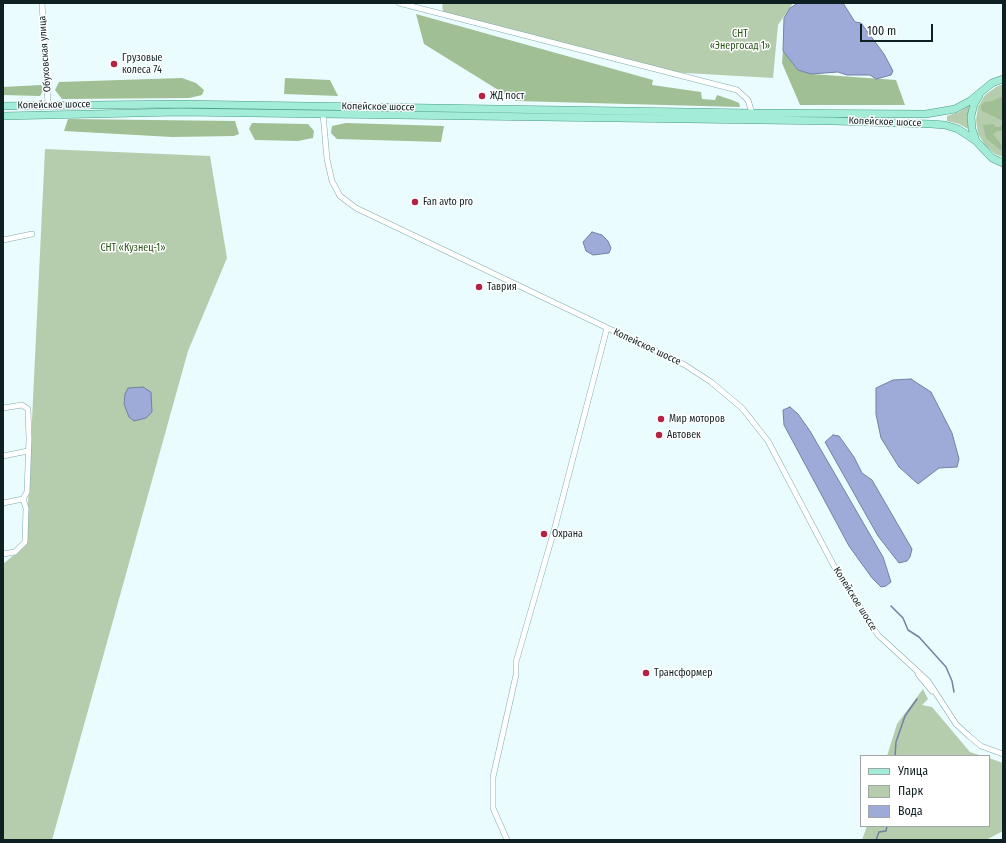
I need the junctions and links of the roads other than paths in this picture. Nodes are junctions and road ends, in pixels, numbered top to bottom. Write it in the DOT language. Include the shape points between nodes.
graph roads {
  1 [pos="42,3"];
  2 [pos="400,3"];
  3 [pos="1003,79"];
  4 [pos="981,93"];
  5 [pos="48,104"];
  6 [pos="3,106"];
  7 [pos="323,106"];
  8 [pos="752,113"];
  9 [pos="47,114"];
  10 [pos="323,114"];
  11 [pos="3,116"];
  12 [pos="976,141"];
  13 [pos="1003,163"];
  14 [pos="32,234"];
  15 [pos="3,240"];
  16 [pos="607,328"];
  17 [pos="3,408"];
  18 [pos="28,451"];
  19 [pos="3,456"];
  20 [pos="24,498"];
  21 [pos="3,503"];
  22 [pos="3,554"];
  23 [pos="1003,754"];
  24 [pos="507,840"];
  1 -- 5 [label="street, Обуховская улица"];
  2 -- 8 [label="street" via="737,90 748,100"];
  3 -- 4 [label="main road, Копейское шоссе" via="992,83"];
  4 -- 8 [label="main road, Копейское шоссе" via="959,107 935,113"];
  4 -- 12 [label="main road" via="974,104 971,116"];
  5 -- 6 [label="main road, Копейское шоссе"];
  5 -- 7 [label="main road, Копейское шоссе"];
  5 -- 9 [label="main road"];
  7 -- 8 [label="main road, Копейское шоссе"];
  7 -- 10 [label="main road"];
  9 -- 10 [label="main road, Копейское шоссе"];
  9 -- 11 [label="main road, Копейское шоссе"];
  10 -- 12 [label="main road, Копейское шоссе" via="931,124 952,126"];
  10 -- 16 [label="street, Копейское шоссе" via="327,159 332,181 340,196 356,208"];
  12 -- 13 [label="main road, Копейское шоссе" via="985,153"];
  14 -- 15 [label="street"];
  16 -- 23 [label="street, Копейское шоссе" via="685,365 711,382 742,408 768,441 835,568 878,636 928,681 956,724 981,746"];
  16 -- 24 [label="street" via="555,527 516,662 516,675 493,777 493,808"];
  17 -- 18 [label="street" via="22,405 28,409"];
  18 -- 19 [label="street"];
  18 -- 20 [label="street" via="27,492"];
  20 -- 21 [label="street"];
  20 -- 22 [label="street" via="25,542 15,552"];
}
